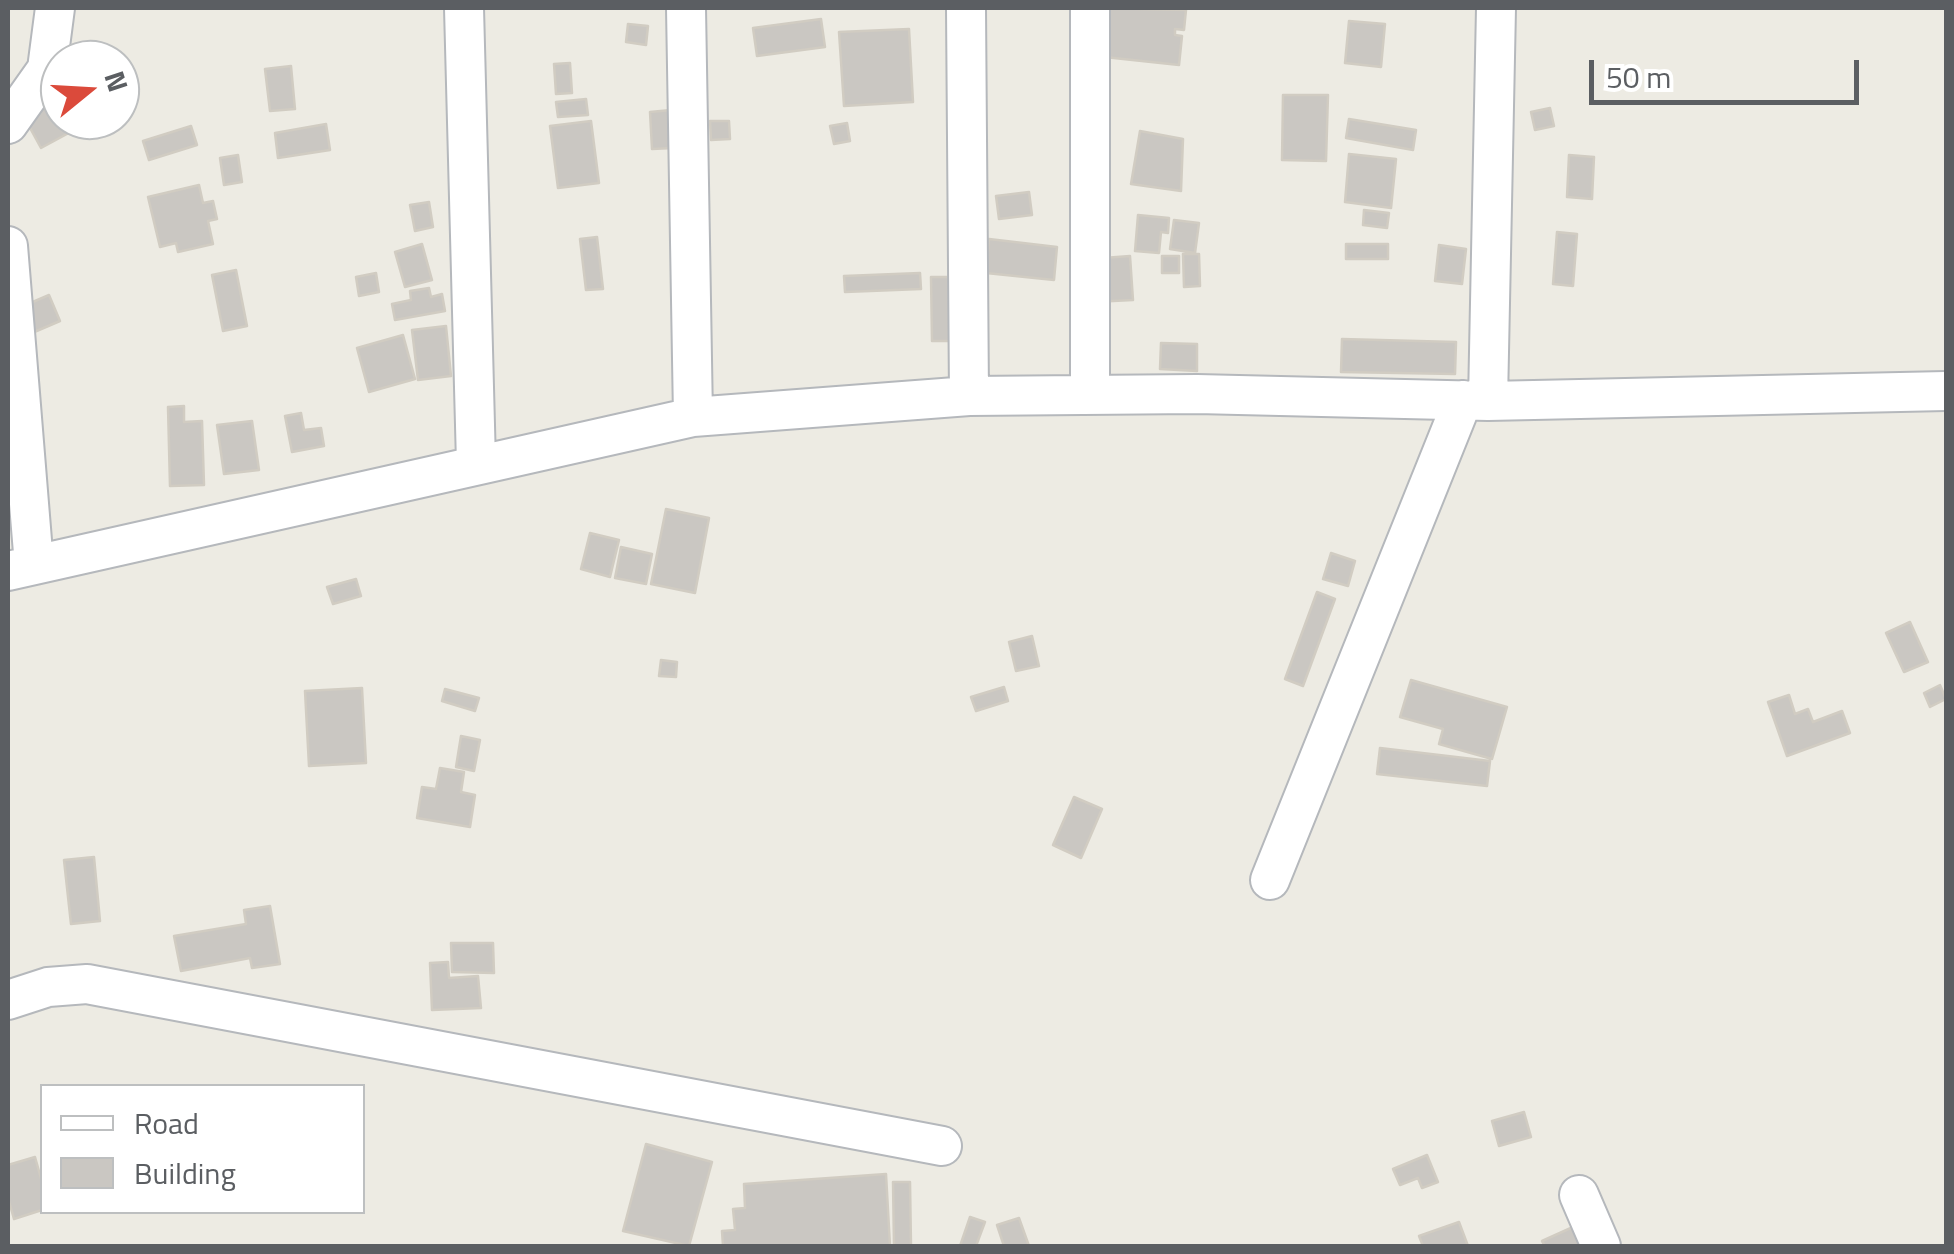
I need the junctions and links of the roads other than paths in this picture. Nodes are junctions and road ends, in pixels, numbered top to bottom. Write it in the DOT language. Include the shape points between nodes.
graph roads {
  1 [pos="54,8"];
  2 [pos="464,8"];
  3 [pos="686,8"];
  4 [pos="966,8"];
  5 [pos="1090,8"];
  6 [pos="1496,8"];
  7 [pos="8,124"];
  8 [pos="8,246"];
  9 [pos="1946,391"];
  10 [pos="1090,395"];
  11 [pos="969,396"];
  12 [pos="1475,400"];
  13 [pos="693,417"];
  14 [pos="476,463"];
  15 [pos="21,568"];
  16 [pos="1270,880"];
  17 [pos="8,1000"];
  18 [pos="942,1146"];
  19 [pos="1579,1194"];
  20 [pos="1601,1246"];
  1 -- 7 [label="street" via="47,70"];
  2 -- 14 [label="street"];
  3 -- 13 [label="street"];
  4 -- 11 [label="street"];
  5 -- 10 [label="street"];
  6 -- 12 [label="street"];
  8 -- 15 [label="street"];
  9 -- 12 [label="street"];
  10 -- 11 [label="street"];
  10 -- 12 [label="street"];
  11 -- 13 [label="street"];
  12 -- 16 [label="street"];
  13 -- 14 [label="street"];
  14 -- 15 [label="street"];
  17 -- 18 [label="street" via="87,984"];
  19 -- 20 [label="street"];
}
